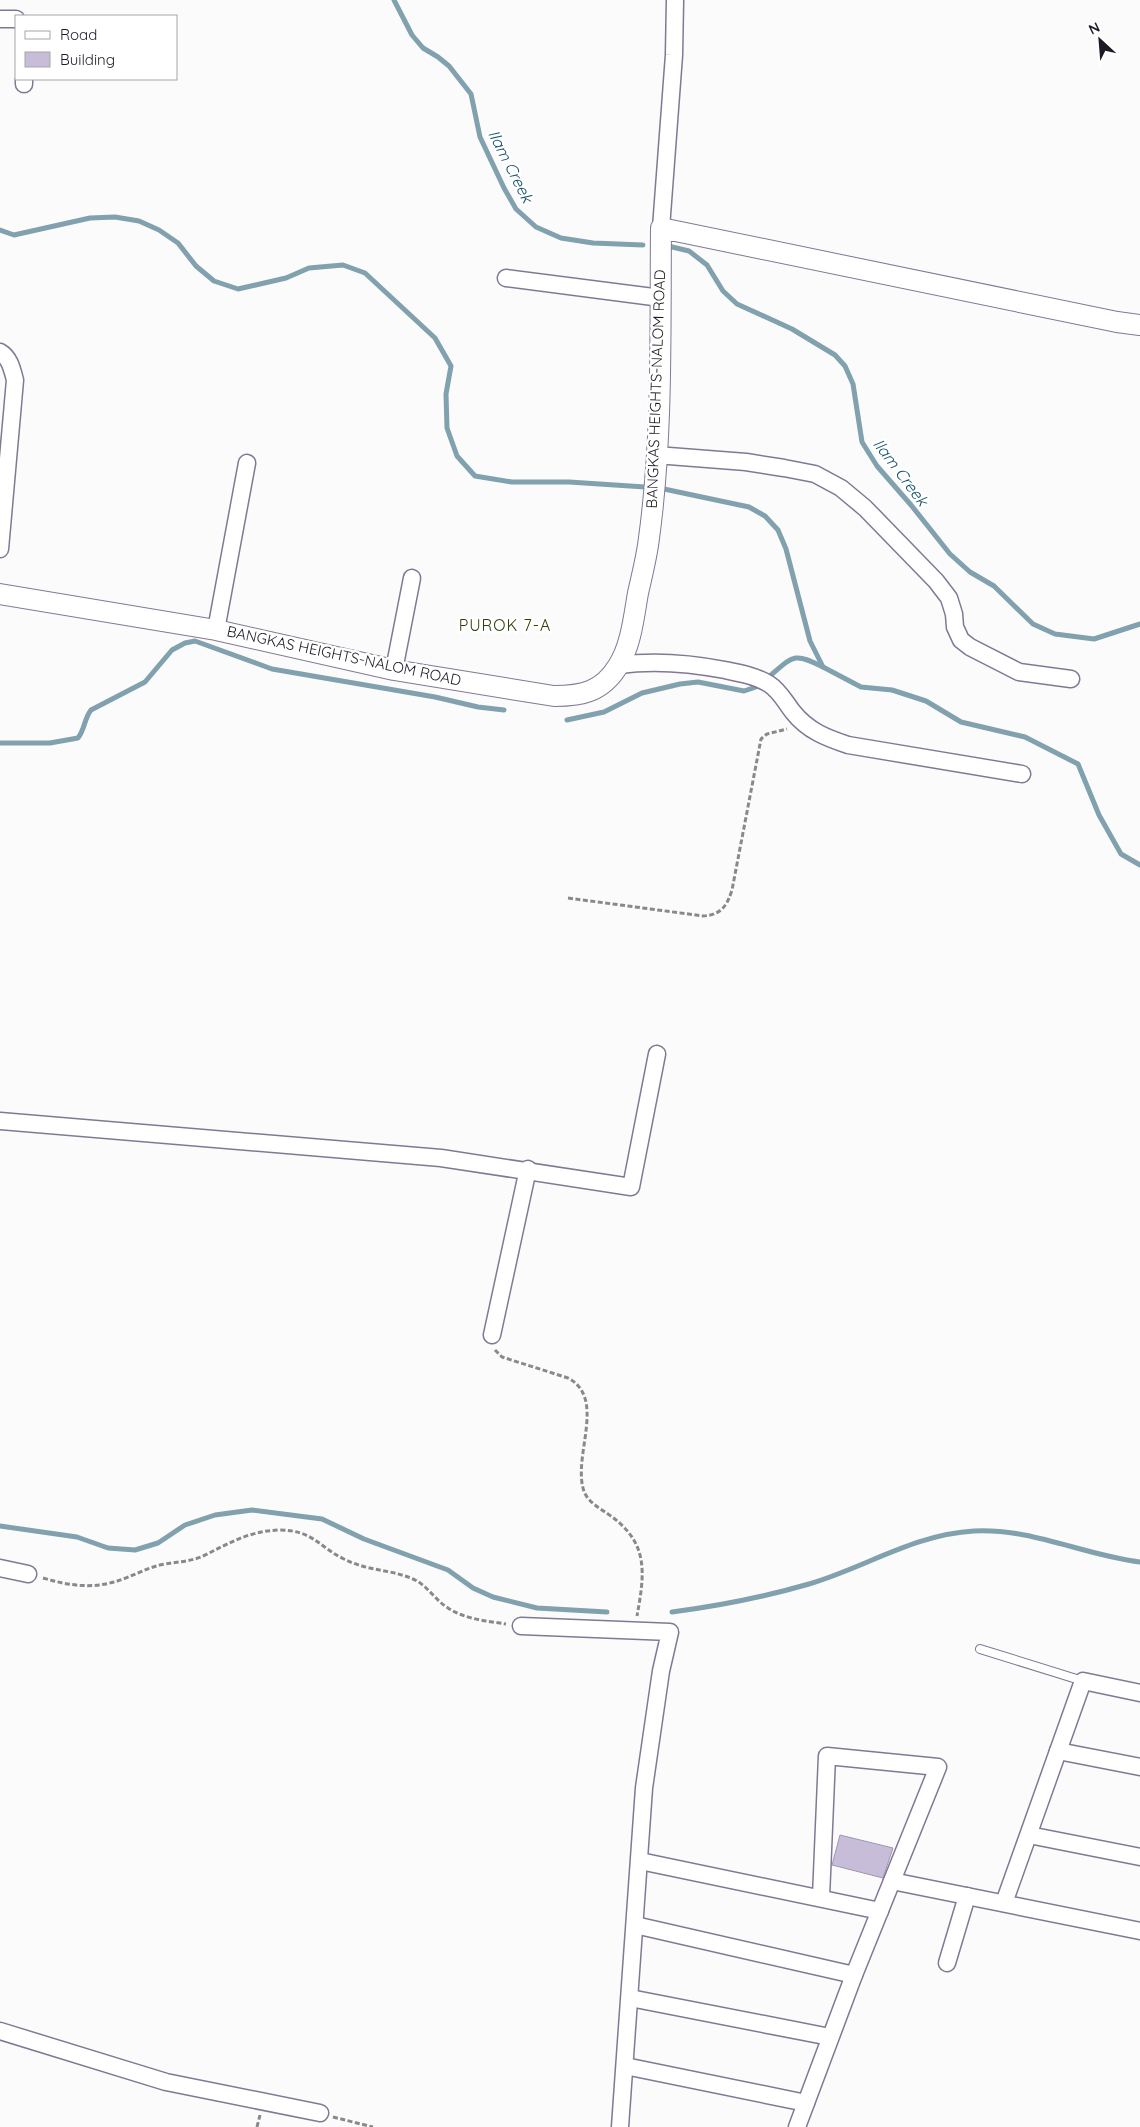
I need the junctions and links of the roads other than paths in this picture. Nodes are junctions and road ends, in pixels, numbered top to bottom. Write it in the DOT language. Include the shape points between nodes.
graph roads {
  1 [pos="675,0"];
  2 [pos="0,19"];
  3 [pos="15,19"];
  4 [pos="661,228"];
  5 [pos="506,278"];
  6 [pos="660,298"];
  7 [pos="1140,325"];
  8 [pos="0,352"];
  9 [pos="656,455"];
  10 [pos="247,463"];
  11 [pos="0,550"];
  12 [pos="412,578"];
  13 [pos="0,594"];
  14 [pos="216,630"];
  15 [pos="619,665"];
  16 [pos="394,670"];
  17 [pos="1071,679"];
  18 [pos="1022,774"];
  19 [pos="657,1054"];
  20 [pos="0,1121"];
  21 [pos="528,1169"];
  22 [pos="492,1335"];
  23 [pos="0,1568"];
  24 [pos="28,1574"];
  25 [pos="521,1626"];
  26 [pos="980,1649"];
  27 [pos="1083,1681"];
  28 [pos="1140,1693"];
  29 [pos="1058,1751"];
  30 [pos="1140,1767"];
  31 [pos="1028,1835"];
  32 [pos="1140,1856"];
  33 [pos="640,1861"];
  34 [pos="892,1881"];
  35 [pos="967,1896"];
  36 [pos="821,1898"];
  37 [pos="1004,1903"];
  38 [pos="880,1911"];
  39 [pos="635,1925"];
  40 [pos="1140,1931"];
  41 [pos="948,1963"];
  42 [pos="854,1975"];
  43 [pos="630,1998"];
  44 [pos="0,2031"];
  45 [pos="830,2037"];
  46 [pos="625,2066"];
  47 [pos="806,2103"];
  48 [pos="320,2114"];
  49 [pos="620,2127"];
  50 [pos="796,2127"];
  1 -- 4 [label="street"];
  2 -- 3 [label="street"];
  4 -- 6 [label="street, BANGKAS HEIGHTS-NALOM ROAD"];
  4 -- 7 [label="street"];
  5 -- 6 [label="street"];
  6 -- 9 [label="street, BANGKAS HEIGHTS-NALOM ROAD"];
  8 -- 11 [label="street" via="12,367 14,380"];
  9 -- 15 [label="street, BANGKAS HEIGHTS-NALOM ROAD" via="649,540 634,614"];
  9 -- 17 [label="street" via="784,468 815,474 841,488 936,581 949,598 961,640 1019,672"];
  10 -- 14 [label="street"];
  12 -- 16 [label="street"];
  13 -- 14 [label="street, BANGKAS HEIGHTS-NALOM ROAD"];
  14 -- 16 [label="street, BANGKAS HEIGHTS-NALOM ROAD"];
  15 -- 16 [label="street, BANGKAS HEIGHTS-NALOM ROAD" via="609,678 578,696 554,696"];
  15 -- 18 [label="street" via="669,662 747,675 768,683 784,697 805,725 822,736 848,745"];
  19 -- 21 [label="street" via="631,1187"];
  20 -- 21 [label="street" via="441,1158"];
  21 -- 22 [label="street"];
  23 -- 24 [label="street"];
  25 -- 33 [label="street" via="670,1632 644,1788"];
  26 -- 27 [label="lane"];
  27 -- 28 [label="street"];
  27 -- 29 [label="street"];
  29 -- 30 [label="street"];
  29 -- 31 [label="street"];
  31 -- 32 [label="street"];
  31 -- 37 [label="street"];
  33 -- 36 [label="street"];
  33 -- 39 [label="street"];
  34 -- 35 [label="street"];
  34 -- 36 [label="street" via="938,1767 827,1756"];
  34 -- 38 [label="street"];
  35 -- 37 [label="street"];
  35 -- 41 [label="street"];
  36 -- 38 [label="street"];
  37 -- 40 [label="street"];
  38 -- 42 [label="street"];
  39 -- 42 [label="street"];
  39 -- 43 [label="street"];
  42 -- 45 [label="street"];
  43 -- 45 [label="street"];
  43 -- 46 [label="street"];
  44 -- 48 [label="street" via="166,2082"];
  45 -- 47 [label="street"];
  46 -- 47 [label="street"];
  46 -- 49 [label="street"];
  47 -- 50 [label="street"];
}
